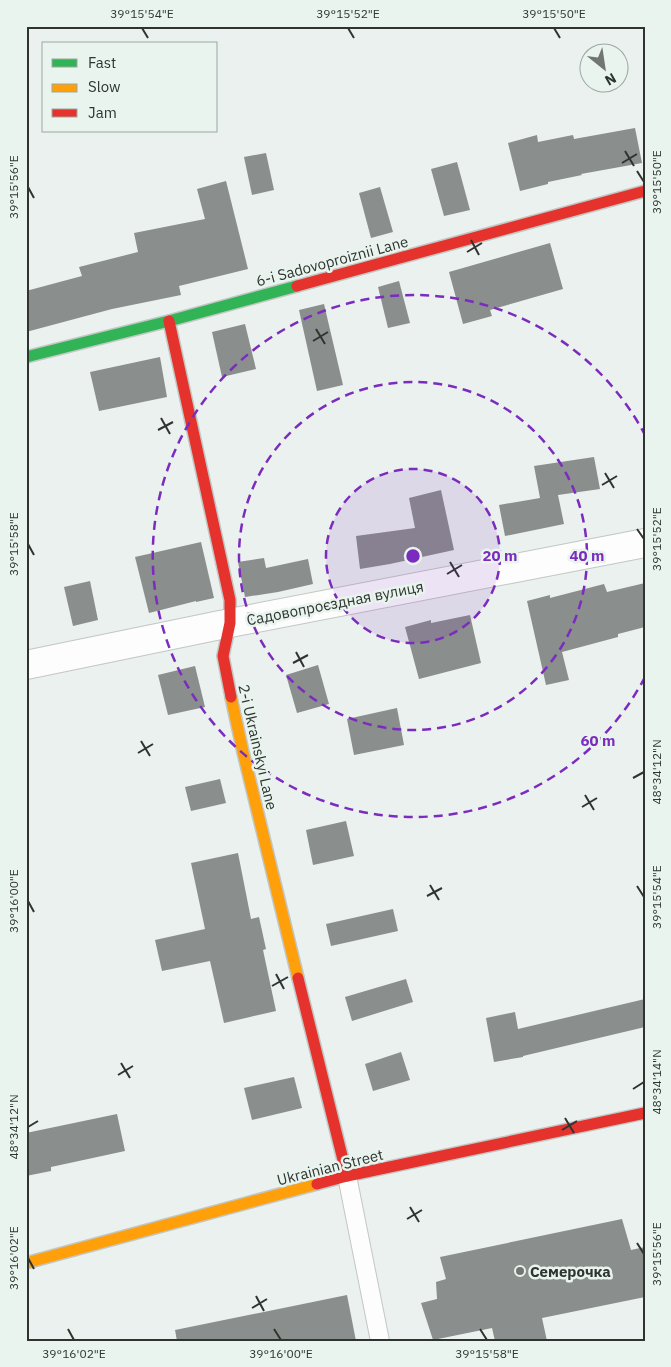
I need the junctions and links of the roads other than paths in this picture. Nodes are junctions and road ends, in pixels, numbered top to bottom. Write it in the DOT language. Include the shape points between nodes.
graph roads {
  1 [pos="645,191"];
  2 [pos="168,321"];
  3 [pos="26,358"];
  4 [pos="645,543"];
  5 [pos="230,623"];
  6 [pos="26,665"];
  7 [pos="645,1113"];
  8 [pos="347,1176"];
  9 [pos="26,1263"];
  10 [pos="380,1341"];
  1 -- 2 [label="street, 6-i Sadovoproiznii Lane"];
  2 -- 3 [label="street, 6-i Sadovoproiznii Lane"];
  2 -- 5 [label="street, 2-i Ukrainskyi Lane" via="230,600"];
  4 -- 5 [label="street, Садовопроєздная вулиця"];
  5 -- 6 [label="street, Садовопроєздная вулиця"];
  5 -- 8 [label="street, 2-i Ukrainskyi Lane" via="223,656 242,752"];
  7 -- 8 [label="street, Ukrainian Street"];
  8 -- 9 [label="street, Ukrainian Street"];
  8 -- 10 [label="lane"];
}
